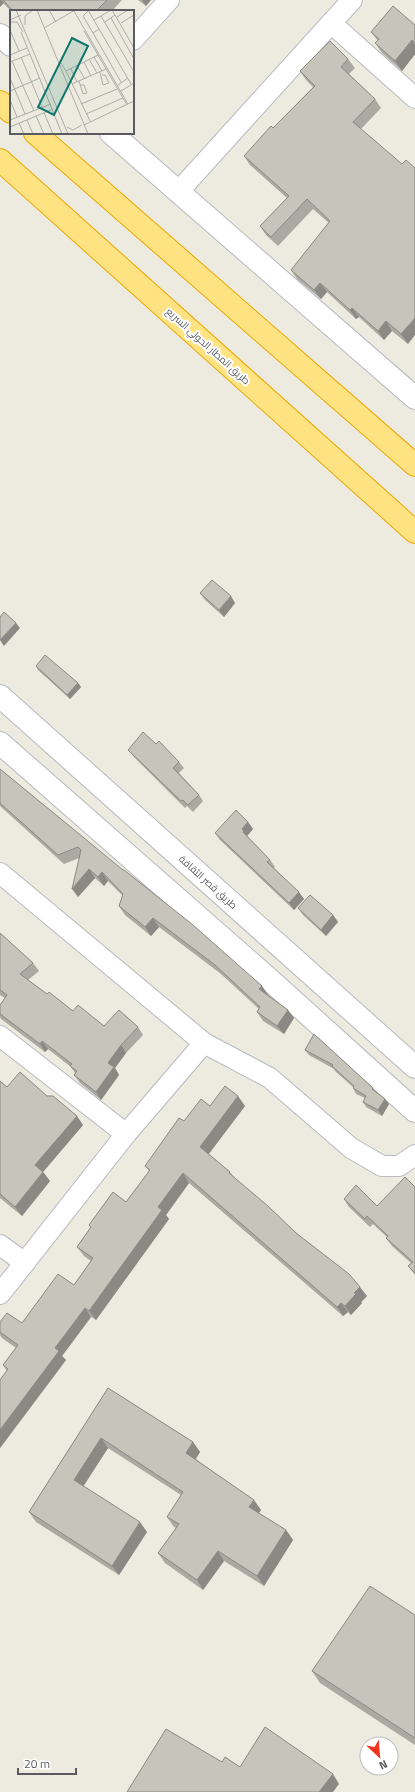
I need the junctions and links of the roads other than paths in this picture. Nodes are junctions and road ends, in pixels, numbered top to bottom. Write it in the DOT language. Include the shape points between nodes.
graph roads {
  1 [pos="169,0"];
  2 [pos="352,0"];
  3 [pos="331,23"];
  4 [pos="0,35"];
  5 [pos="134,39"];
  6 [pos="10,44"];
  7 [pos="415,98"];
  8 [pos="0,102"];
  9 [pos="10,111"];
  10 [pos="36,134"];
  11 [pos="112,134"];
  12 [pos="0,160"];
  13 [pos="178,192"];
  14 [pos="415,398"];
  15 [pos="415,465"];
  16 [pos="415,532"];
  17 [pos="0,696"];
  18 [pos="0,743"];
  19 [pos="0,873"];
  20 [pos="0,1036"];
  21 [pos="204,1043"];
  22 [pos="415,1067"];
  23 [pos="415,1111"];
  24 [pos="126,1134"];
  25 [pos="415,1155"];
  26 [pos="0,1244"];
  27 [pos="25,1263"];
  28 [pos="0,1294"];
  1 -- 5 [label="street"];
  2 -- 3 [label="street"];
  3 -- 7 [label="street"];
  3 -- 13 [label="street"];
  4 -- 6 [label="street"];
  8 -- 9 [label="highway"];
  10 -- 15 [label="highway"];
  11 -- 13 [label="street"];
  12 -- 16 [label="highway, طريق المطار الحولي السريع"];
  13 -- 14 [label="street"];
  17 -- 22 [label="street, طريق قصر الثقافة"];
  18 -- 23 [label="street"];
  19 -- 21 [label="street"];
  20 -- 24 [label="street"];
  21 -- 24 [label="street"];
  21 -- 25 [label="street" via="270,1078 351,1148 382,1166 399,1166"];
  24 -- 27 [label="street"];
  26 -- 27 [label="street"];
  27 -- 28 [label="street"];
}
